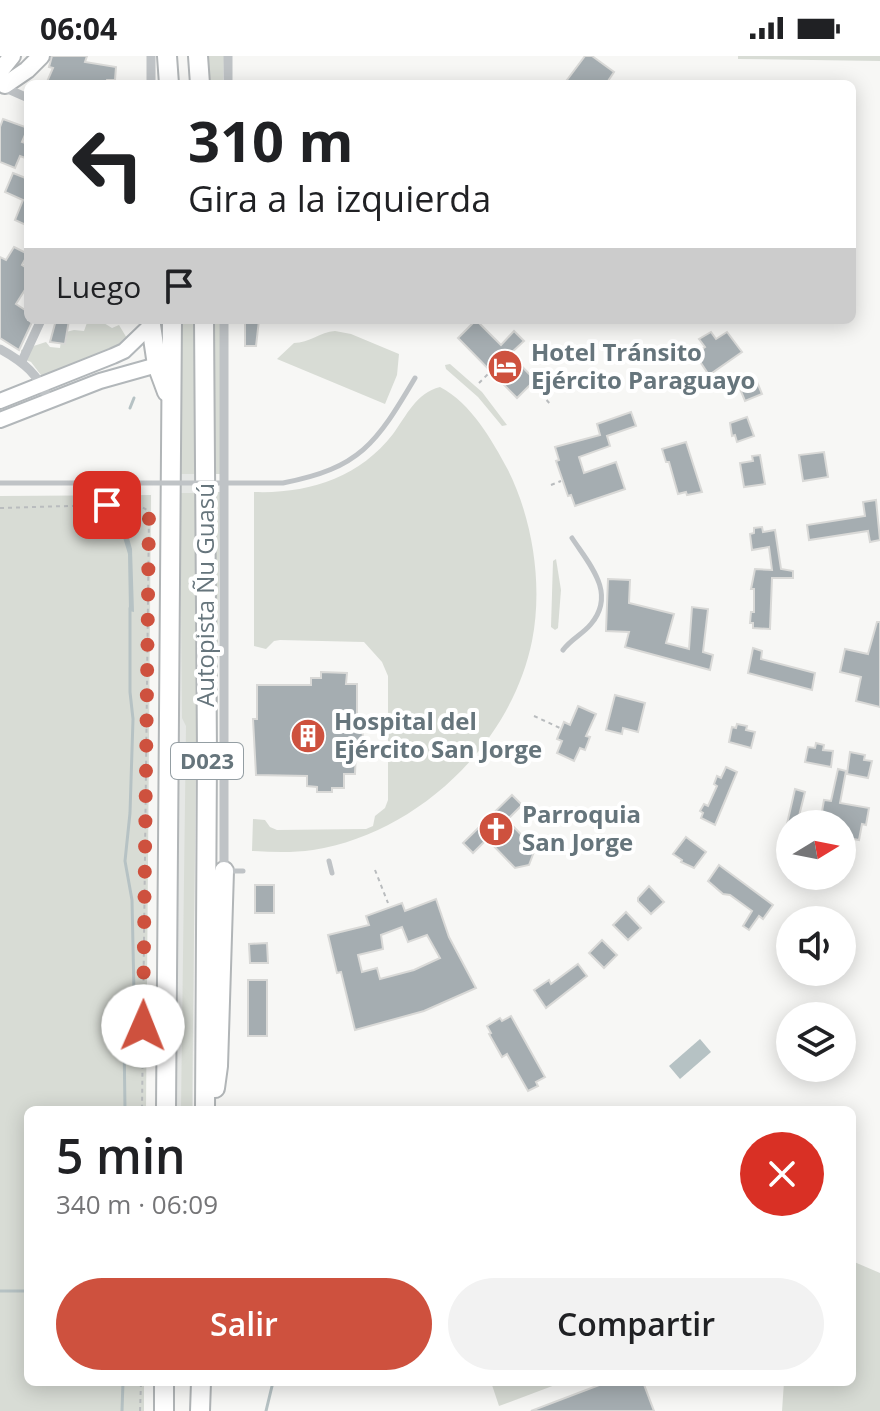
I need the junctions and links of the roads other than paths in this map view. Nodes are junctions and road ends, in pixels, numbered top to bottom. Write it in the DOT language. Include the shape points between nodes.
graph roads {
  1 [pos="12,56"];
  2 [pos="30,56"];
  3 [pos="41,56"];
  4 [pos="151,56"];
  5 [pos="167,56"];
  6 [pos="198,56"];
  7 [pos="228,56"];
  8 [pos="151,80"];
  9 [pos="169,80"];
  10 [pos="200,80"];
  11 [pos="228,80"];
  12 [pos="2,83"];
  13 [pos="24,96"];
  14 [pos="39,324"];
  15 [pos="150,324"];
  16 [pos="151,324"];
  17 [pos="172,324"];
  18 [pos="204,324"];
  19 [pos="224,324"];
  20 [pos="0,349"];
  21 [pos="22,361"];
  22 [pos="157,365"];
  23 [pos="415,378"];
  24 [pos="43,384"];
  25 [pos="0,401"];
  26 [pos="49,401"];
  27 [pos="172,406"];
  28 [pos="0,420"];
  29 [pos="0,483"];
  30 [pos="572,538"];
  31 [pos="563,650"];
  32 [pos="329,861"];
  33 [pos="224,871"];
  34 [pos="243,871"];
  35 [pos="332,873"];
  36 [pos="166,1106"];
  37 [pos="208,1106"];
  38 [pos="209,1106"];
  39 [pos="164,1386"];
  40 [pos="201,1386"];
  41 [pos="164,1411"];
  42 [pos="200,1411"];
  1 -- 12 [label="highway"];
  2 -- 12 [label="highway"];
  3 -- 12 [label="highway"];
  4 -- 8 [label="street"];
  5 -- 9 [label="highway"];
  6 -- 10 [label="highway"];
  7 -- 11 [label="street"];
  12 -- 13 [label="street"];
  14 -- 21 [label="street"];
  15 -- 24 [label="main road" via="124,351"];
  16 -- 22 [label="highway"];
  17 -- 27 [label="highway, Autopista Ñu Guasú / D023"];
  18 -- 37 [label="highway, Autopista Ñu Guasú / D023"];
  19 -- 33 [label="street"];
  20 -- 21 [label="street"];
  21 -- 24 [label="street"];
  22 -- 26 [label="main road"];
  22 -- 27 [label="highway"];
  23 -- 29 [label="lane, bridge" via="364,450 348,463 305,479"];
  24 -- 25 [label="main road"];
  24 -- 26 [label="street"];
  26 -- 28 [label="main road"];
  27 -- 36 [label="highway, Autopista Ñu Guasú / D023"];
  30 -- 31 [label="lane" via="597,573 601,601 595,620"];
  32 -- 35 [label="lane"];
  33 -- 34 [label="lane"];
  33 -- 38 [label="highway" via="218,1066"];
  39 -- 41 [label="highway"];
  40 -- 42 [label="highway"];
}
